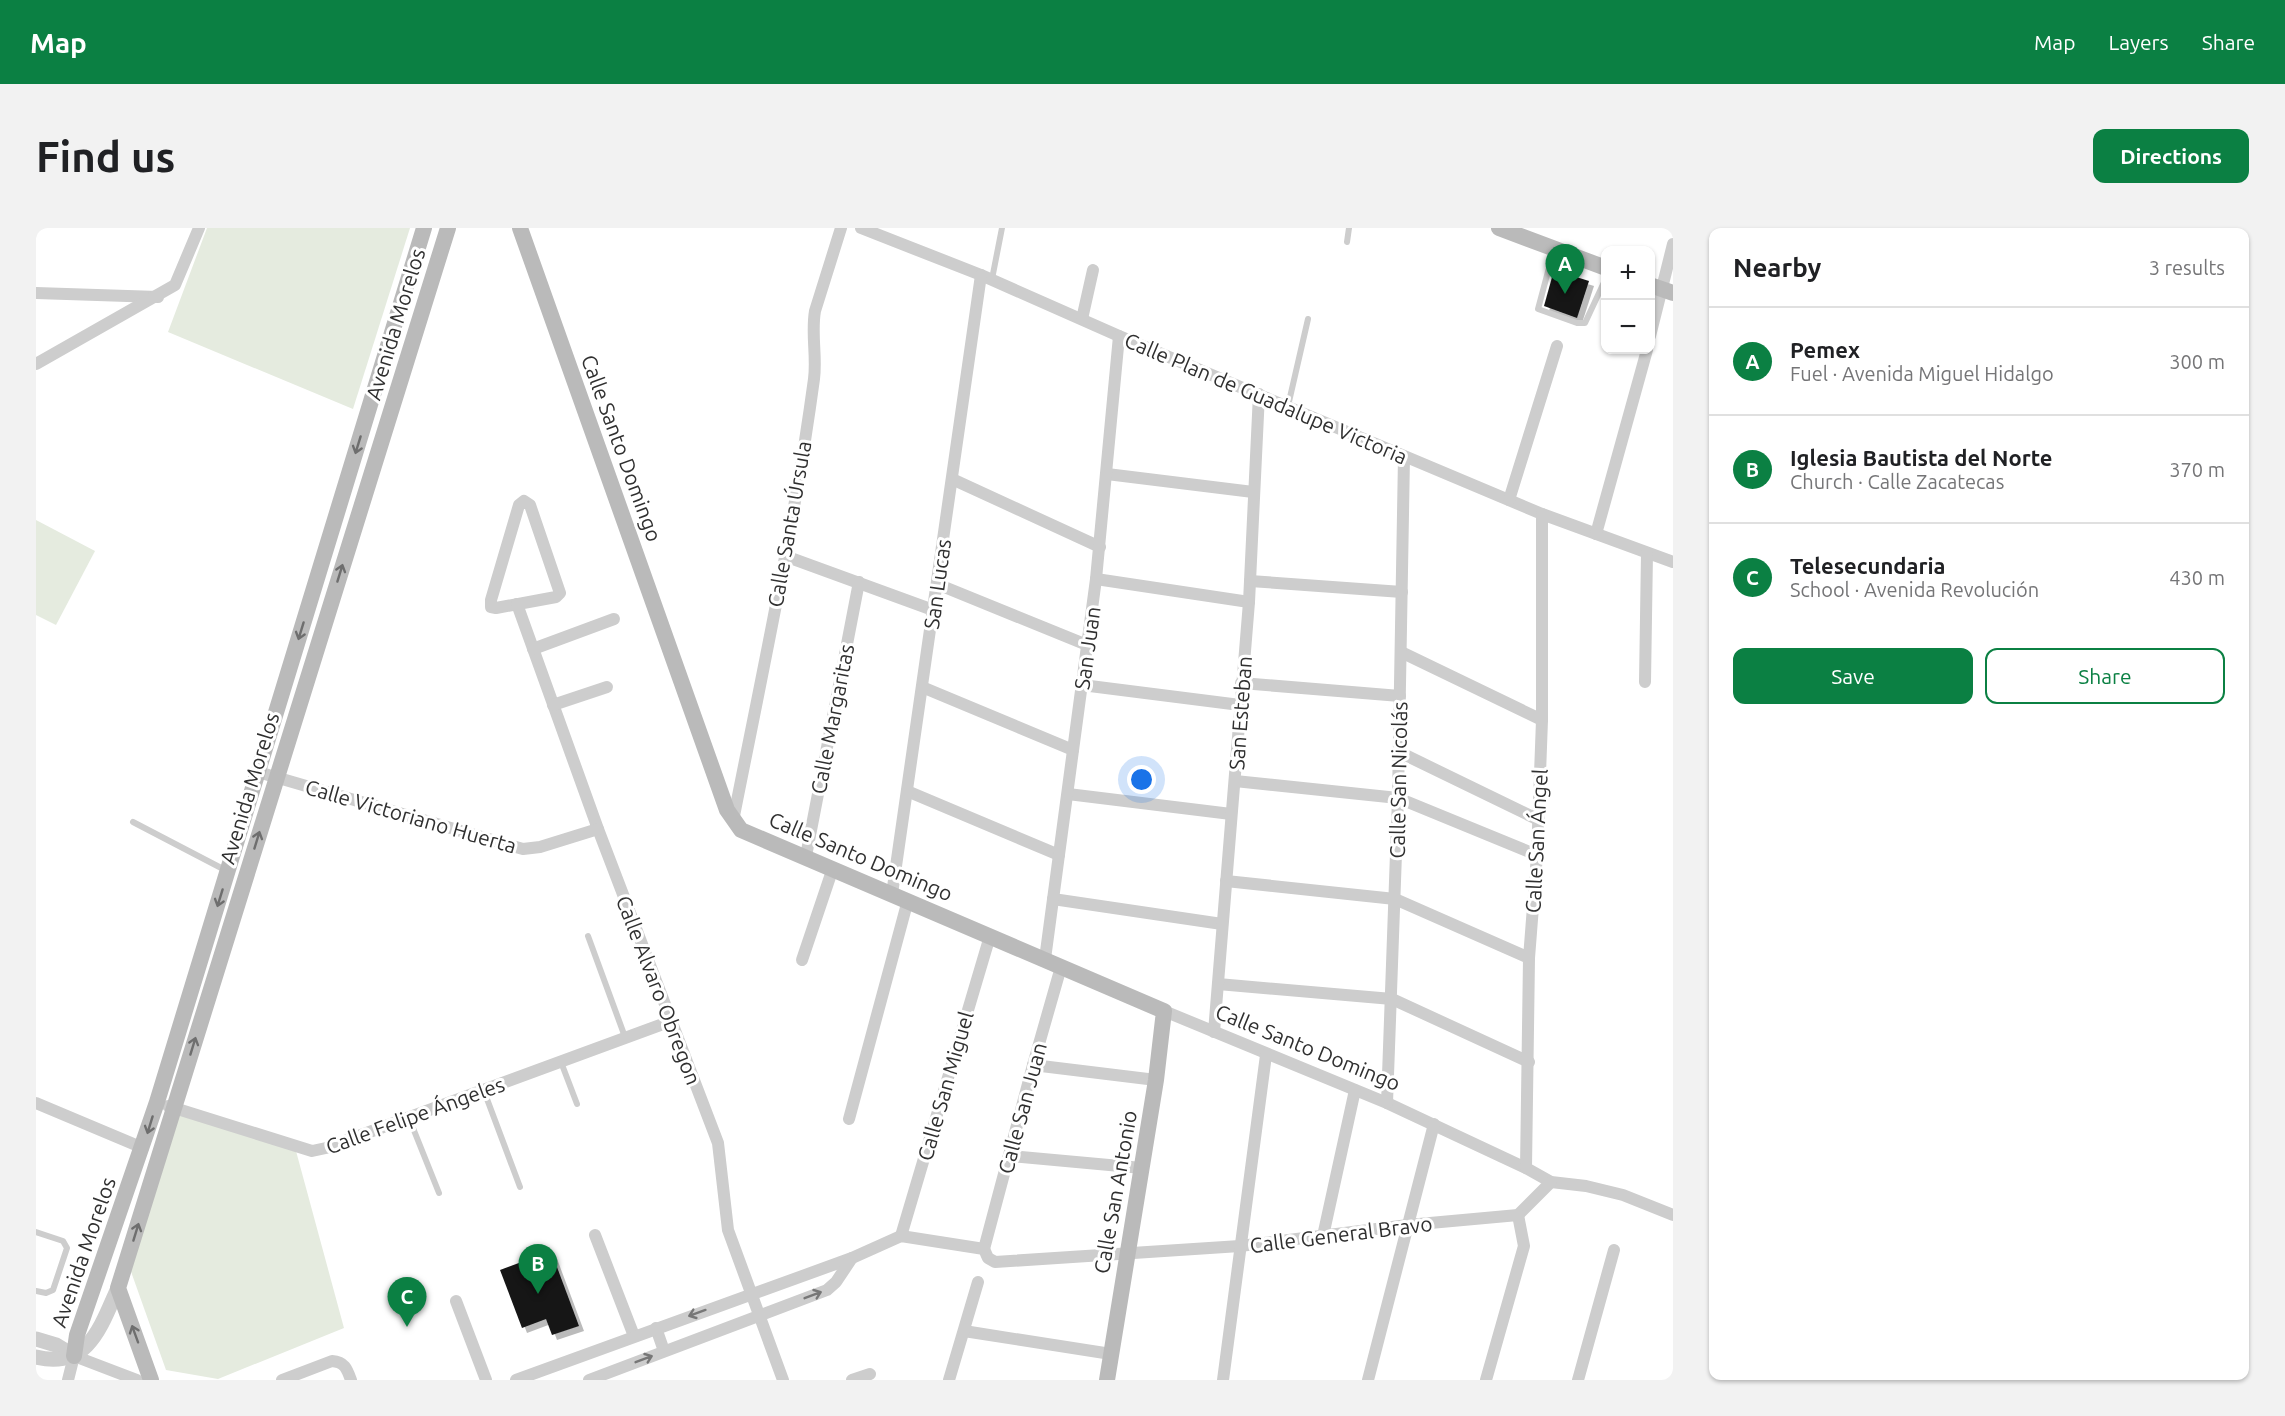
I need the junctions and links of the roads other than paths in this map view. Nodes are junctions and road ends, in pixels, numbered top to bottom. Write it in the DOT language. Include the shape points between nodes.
graph roads {
  1 [pos="199,228"];
  2 [pos="424,228"];
  3 [pos="448,228"];
  4 [pos="520,228"];
  5 [pos="841,228"];
  6 [pos="861,228"];
  7 [pos="1002,228"];
  8 [pos="1349,228"];
  9 [pos="1499,228"];
  10 [pos="1347,242"];
  11 [pos="1673,244"];
  12 [pos="1554,249"];
  13 [pos="1601,267"];
  14 [pos="1093,270"];
  15 [pos="987,277"];
  16 [pos="1601,287"];
  17 [pos="1662,289"];
  18 [pos="36,293"];
  19 [pos="158,297"];
  20 [pos="1655,316"];
  21 [pos="1082,319"];
  22 [pos="1308,319"];
  23 [pos="1119,336"];
  24 [pos="1557,346"];
  25 [pos="1646,354"];
  26 [pos="36,364"];
  27 [pos="1259,394"];
  28 [pos="1288,406"];
  29 [pos="367,414"];
  30 [pos="388,421"];
  31 [pos="1404,457"];
  32 [pos="1107,474"];
  33 [pos="952,479"];
  34 [pos="1253,492"];
  35 [pos="1509,500"];
  36 [pos="1542,514"];
  37 [pos="1596,534"];
  38 [pos="1100,547"];
  39 [pos="1647,553"];
  40 [pos="785,556"];
  41 [pos="1673,562"];
  42 [pos="1096,579"];
  43 [pos="1250,581"];
  44 [pos="859,582"];
  45 [pos="937,584"];
  46 [pos="1402,592"];
  47 [pos="1249,602"];
  48 [pos="517,604"];
  49 [pos="933,610"];
  50 [pos="614,619"];
  51 [pos="1087,645"];
  52 [pos="533,650"];
  53 [pos="1401,652"];
  54 [pos="1241,682"];
  55 [pos="1645,682"];
  56 [pos="1082,685"];
  57 [pos="607,687"];
  58 [pos="922,687"];
  59 [pos="1400,696"];
  60 [pos="553,705"];
  61 [pos="1240,705"];
  62 [pos="1542,720"];
  63 [pos="1073,750"];
  64 [pos="1399,752"];
  65 [pos="258,772"];
  66 [pos="276,777"];
  67 [pos="1234,781"];
  68 [pos="907,791"];
  69 [pos="1068,794"];
  70 [pos="1398,798"];
  71 [pos="1231,814"];
  72 [pos="1539,820"];
  73 [pos="734,821"];
  74 [pos="133,822"];
  75 [pos="598,829"];
  76 [pos="1059,855"];
  77 [pos="1537,855"];
  78 [pos="806,856"];
  79 [pos="833,868"];
  80 [pos="228,871"];
  81 [pos="1226,881"];
  82 [pos="892,894"];
  83 [pos="1395,898"];
  84 [pos="1053,899"];
  85 [pos="908,900"];
  86 [pos="1222,924"];
  87 [pos="588,936"];
  88 [pos="990,936"];
  89 [pos="1529,958"];
  90 [pos="1045,959"];
  91 [pos="802,960"];
  92 [pos="1061,967"];
  93 [pos="1218,984"];
  94 [pos="1392,999"];
  95 [pos="1164,1011"];
  96 [pos="671,1021"];
  97 [pos="1214,1032"];
  98 [pos="625,1038"];
  99 [pos="1266,1055"];
  100 [pos="561,1062"];
  101 [pos="1529,1062"];
  102 [pos="1033,1065"];
  103 [pos="1156,1080"];
  104 [pos="1355,1090"];
  105 [pos="483,1091"];
  106 [pos="157,1102"];
  107 [pos="36,1103"];
  108 [pos="1387,1103"];
  109 [pos="578,1104"];
  110 [pos="174,1108"];
  111 [pos="409,1118"];
  112 [pos="849,1119"];
  113 [pos="1434,1124"];
  114 [pos="142,1148"];
  115 [pos="1010,1156"];
  116 [pos="1142,1168"];
  117 [pos="1527,1168"];
  118 [pos="1551,1182"];
  119 [pos="520,1187"];
  120 [pos="439,1193"];
  121 [pos="1518,1215"];
  122 [pos="1673,1215"];
  123 [pos="1408,1225"];
  124 [pos="36,1232"];
  125 [pos="595,1235"];
  126 [pos="901,1236"];
  127 [pos="1323,1236"];
  128 [pos="1240,1246"];
  129 [pos="984,1249"];
  130 [pos="1614,1250"];
  131 [pos="1126,1254"];
  132 [pos="852,1258"];
  133 [pos="978,1282"];
  134 [pos="118,1288"];
  135 [pos="36,1291"];
  136 [pos="752,1293"];
  137 [pos="456,1301"];
  138 [pos="760,1315"];
  139 [pos="656,1328"];
  140 [pos="964,1331"];
  141 [pos="634,1336"];
  142 [pos="36,1339"];
  143 [pos="664,1351"];
  144 [pos="1111,1354"];
  145 [pos="74,1356"];
  146 [pos="36,1357"];
  147 [pos="870,1374"];
  148 [pos="68,1380"];
  149 [pos="136,1380"];
  150 [pos="151,1380"];
  151 [pos="282,1380"];
  152 [pos="351,1380"];
  153 [pos="486,1380"];
  154 [pos="516,1380"];
  155 [pos="589,1380"];
  156 [pos="783,1380"];
  157 [pos="852,1380"];
  158 [pos="949,1380"];
  159 [pos="1107,1380"];
  160 [pos="1223,1380"];
  161 [pos="1368,1380"];
  162 [pos="1486,1380"];
  163 [pos="1578,1380"];
  1 -- 19 [label="street" via="176,285"];
  2 -- 29 [label="main road, Avenida Morelos"];
  3 -- 30 [label="main road, Avenida Morelos"];
  4 -- 73 [label="main road, Calle Santo Domingo"];
  5 -- 40 [label="street, Calle Santa Úrsula" via="815,311 815,376"];
  6 -- 15 [label="street, Calle Plan de Guadalupe Victoria"];
  7 -- 15 [label="lane"];
  8 -- 10 [label="lane"];
  9 -- 12 [label="main road"];
  11 -- 17 [label="street"];
  12 -- 13 [label="main road"];
  12 -- 16 [label="lane" via="1538,309 1585,323"];
  14 -- 21 [label="street"];
  15 -- 21 [label="street, Calle Plan de Guadalupe Victoria"];
  15 -- 33 [label="street, San Lucas"];
  17 -- 20 [label="street"];
  18 -- 19 [label="street"];
  19 -- 26 [label="street"];
  21 -- 23 [label="street, Calle Plan de Guadalupe Victoria"];
  22 -- 28 [label="lane"];
  23 -- 27 [label="street, Calle Plan de Guadalupe Victoria"];
  23 -- 32 [label="street, San Juan"];
  24 -- 35 [label="street"];
  25 -- 37 [label="street"];
  27 -- 28 [label="street, Calle Plan de Guadalupe Victoria"];
  27 -- 34 [label="street, San Esteban"];
  28 -- 31 [label="street, Calle Plan de Guadalupe Victoria"];
  29 -- 30 [label="street"];
  29 -- 65 [label="main road, Avenida Morelos, one-way"];
  66 -- 30 [label="main road, Avenida Morelos, one-way"];
  31 -- 35 [label="street, Calle Plan de Guadalupe Victoria"];
  31 -- 46 [label="street, Calle San Nicolás"];
  32 -- 34 [label="street"];
  32 -- 38 [label="street, San Juan"];
  33 -- 38 [label="street"];
  33 -- 45 [label="street, San Lucas"];
  34 -- 43 [label="street, San Esteban"];
  35 -- 36 [label="street, Calle Plan de Guadalupe Victoria"];
  36 -- 37 [label="street, Calle Plan de Guadalupe Victoria"];
  36 -- 62 [label="street, Calle San Ángel"];
  37 -- 39 [label="street, Calle Plan de Guadalupe Victoria"];
  38 -- 42 [label="street, San Juan"];
  39 -- 41 [label="street, Calle Plan de Guadalupe Victoria"];
  39 -- 55 [label="street"];
  40 -- 44 [label="street"];
  40 -- 73 [label="street, Calle Santa Úrsula"];
  42 -- 47 [label="street"];
  42 -- 51 [label="street, San Juan"];
  43 -- 46 [label="street"];
  43 -- 47 [label="street, San Esteban"];
  44 -- 49 [label="street"];
  44 -- 78 [label="street, Calle Margaritas"];
  45 -- 49 [label="street, San Lucas"];
  45 -- 51 [label="street"];
  46 -- 53 [label="street, Calle San Nicolás"];
  47 -- 54 [label="street, San Esteban"];
  48 -- 48 [label="street" via="560,593 530,505 524,501 519,505 491,600 491,607 496,608"];
  48 -- 52 [label="street, Calle Alvaro Obregon"];
  49 -- 58 [label="street, San Lucas"];
  50 -- 52 [label="street"];
  51 -- 56 [label="street, San Juan"];
  52 -- 60 [label="street, Calle Alvaro Obregon"];
  53 -- 59 [label="street, Calle San Nicolás"];
  53 -- 62 [label="street"];
  54 -- 59 [label="street"];
  54 -- 61 [label="street, San Esteban"];
  56 -- 61 [label="street"];
  56 -- 63 [label="street, San Juan"];
  57 -- 60 [label="street"];
  58 -- 63 [label="street"];
  58 -- 68 [label="street, San Lucas"];
  59 -- 64 [label="street, Calle San Nicolás"];
  60 -- 75 [label="street, Calle Alvaro Obregon"];
  61 -- 67 [label="street, San Esteban"];
  62 -- 72 [label="street, Calle San Ángel"];
  63 -- 69 [label="street, San Juan"];
  64 -- 70 [label="street, Calle San Nicolás"];
  64 -- 72 [label="street"];
  65 -- 66 [label="street, Calle Victoriano Huerta"];
  65 -- 80 [label="main road, Avenida Morelos"];
  66 -- 75 [label="street, Calle Victoriano Huerta" via="523,849"];
  110 -- 66 [label="main road, Avenida Morelos, one-way"];
  67 -- 70 [label="street"];
  67 -- 71 [label="street, San Esteban"];
  68 -- 76 [label="street"];
  68 -- 82 [label="street, San Lucas"];
  69 -- 71 [label="street"];
  69 -- 76 [label="street, San Juan"];
  70 -- 77 [label="street"];
  70 -- 83 [label="street, Calle San Nicolás"];
  71 -- 81 [label="street, San Esteban"];
  72 -- 77 [label="street, Calle San Ángel"];
  73 -- 78 [label="main road, Calle Santo Domingo" via="741,830"];
  74 -- 80 [label="lane"];
  75 -- 96 [label="street, Calle Alvaro Obregon"];
  76 -- 84 [label="street, San Juan"];
  77 -- 89 [label="street, Calle San Ángel"];
  78 -- 79 [label="main road, Calle Santo Domingo"];
  79 -- 82 [label="main road, Calle Santo Domingo"];
  79 -- 91 [label="street"];
  80 -- 106 [label="main road, Avenida Morelos, one-way"];
  81 -- 83 [label="street"];
  81 -- 86 [label="street, San Esteban"];
  82 -- 85 [label="main road, Calle Santo Domingo"];
  83 -- 89 [label="street"];
  83 -- 94 [label="street, Calle San Nicolás"];
  84 -- 86 [label="street"];
  84 -- 90 [label="street, San Juan"];
  85 -- 88 [label="main road, Calle Santo Domingo"];
  85 -- 112 [label="street"];
  86 -- 93 [label="street, San Esteban"];
  87 -- 98 [label="lane"];
  88 -- 90 [label="main road, Calle Santo Domingo"];
  88 -- 126 [label="street, Calle San Miguel"];
  89 -- 101 [label="street, Calle San Ángel"];
  90 -- 92 [label="main road, Calle Santo Domingo"];
  92 -- 95 [label="main road, Calle Santo Domingo"];
  92 -- 102 [label="street, Calle San Juan"];
  93 -- 94 [label="street"];
  93 -- 97 [label="street, San Esteban"];
  94 -- 101 [label="street"];
  94 -- 108 [label="street, Calle San Nicolás"];
  95 -- 97 [label="street, Calle Santo Domingo"];
  95 -- 103 [label="main road, Calle San Antonio"];
  96 -- 98 [label="street, Calle Felipe Ángeles"];
  96 -- 136 [label="street, Calle Alvaro Obregon" via="718,1143 728,1230"];
  97 -- 99 [label="street, Calle Santo Domingo"];
  98 -- 100 [label="street, Calle Felipe Ángeles"];
  99 -- 104 [label="street, Calle Santo Domingo"];
  99 -- 128 [label="street"];
  100 -- 105 [label="street, Calle Felipe Ángeles"];
  100 -- 109 [label="lane"];
  101 -- 117 [label="street, Calle San Ángel"];
  102 -- 103 [label="street"];
  102 -- 115 [label="street, Calle San Juan"];
  103 -- 116 [label="main road, Calle San Antonio"];
  104 -- 108 [label="street, Calle Santo Domingo"];
  104 -- 127 [label="street"];
  105 -- 111 [label="street, Calle Felipe Ángeles"];
  105 -- 119 [label="lane"];
  106 -- 110 [label="street, Calle Felipe Ángeles"];
  106 -- 114 [label="main road, Avenida Morelos, one-way"];
  107 -- 114 [label="street"];
  108 -- 113 [label="street, Calle Santo Domingo"];
  110 -- 111 [label="street, Calle Felipe Ángeles" via="312,1151"];
  134 -- 110 [label="main road, Avenida Morelos, one-way"];
  111 -- 120 [label="lane"];
  113 -- 117 [label="street, Calle Santo Domingo"];
  113 -- 123 [label="street"];
  114 -- 145 [label="main road, Avenida Morelos" via="77,1335"];
  115 -- 116 [label="street"];
  115 -- 129 [label="street, Calle San Juan"];
  116 -- 131 [label="main road, Calle San Antonio"];
  117 -- 118 [label="street, Calle Santo Domingo"];
  118 -- 121 [label="street"];
  118 -- 122 [label="street" via="1623,1195"];
  121 -- 123 [label="street, Calle General Bravo"];
  121 -- 162 [label="street" via="1524,1246"];
  123 -- 127 [label="street, Calle General Bravo"];
  123 -- 161 [label="street"];
  124 -- 135 [label="lane" via="63,1241 67,1248 53,1290"];
  125 -- 141 [label="street"];
  126 -- 129 [label="street"];
  126 -- 132 [label="street"];
  127 -- 128 [label="street, Calle General Bravo"];
  128 -- 131 [label="street, Calle General Bravo"];
  128 -- 160 [label="street"];
  129 -- 131 [label="street, Calle General Bravo" via="991,1262"];
  130 -- 163 [label="street"];
  131 -- 144 [label="main road, Calle San Antonio"];
  132 -- 136 [label="street"];
  138 -- 132 [label="street, one-way" via="827,1290"];
  133 -- 140 [label="street"];
  134 -- 145 [label="street, Avenida Morelos" via="94,1340"];
  150 -- 134 [label="main road, one-way"];
  136 -- 138 [label="street, Calle Alvaro Obregon"];
  136 -- 139 [label="street, one-way"];
  137 -- 153 [label="street"];
  138 -- 143 [label="street"];
  138 -- 156 [label="street, Calle Alvaro Obregon"];
  139 -- 141 [label="street"];
  139 -- 143 [label="street"];
  140 -- 144 [label="street"];
  140 -- 158 [label="street"];
  141 -- 154 [label="street"];
  142 -- 145 [label="street"];
  155 -- 143 [label="street, one-way"];
  144 -- 159 [label="main road, Calle San Antonio"];
  145 -- 146 [label="street" via="48,1360"];
  145 -- 148 [label="street"];
  145 -- 149 [label="street"];
  147 -- 157 [label="street"];
  151 -- 152 [label="street" via="332,1361 347,1368"];
}
